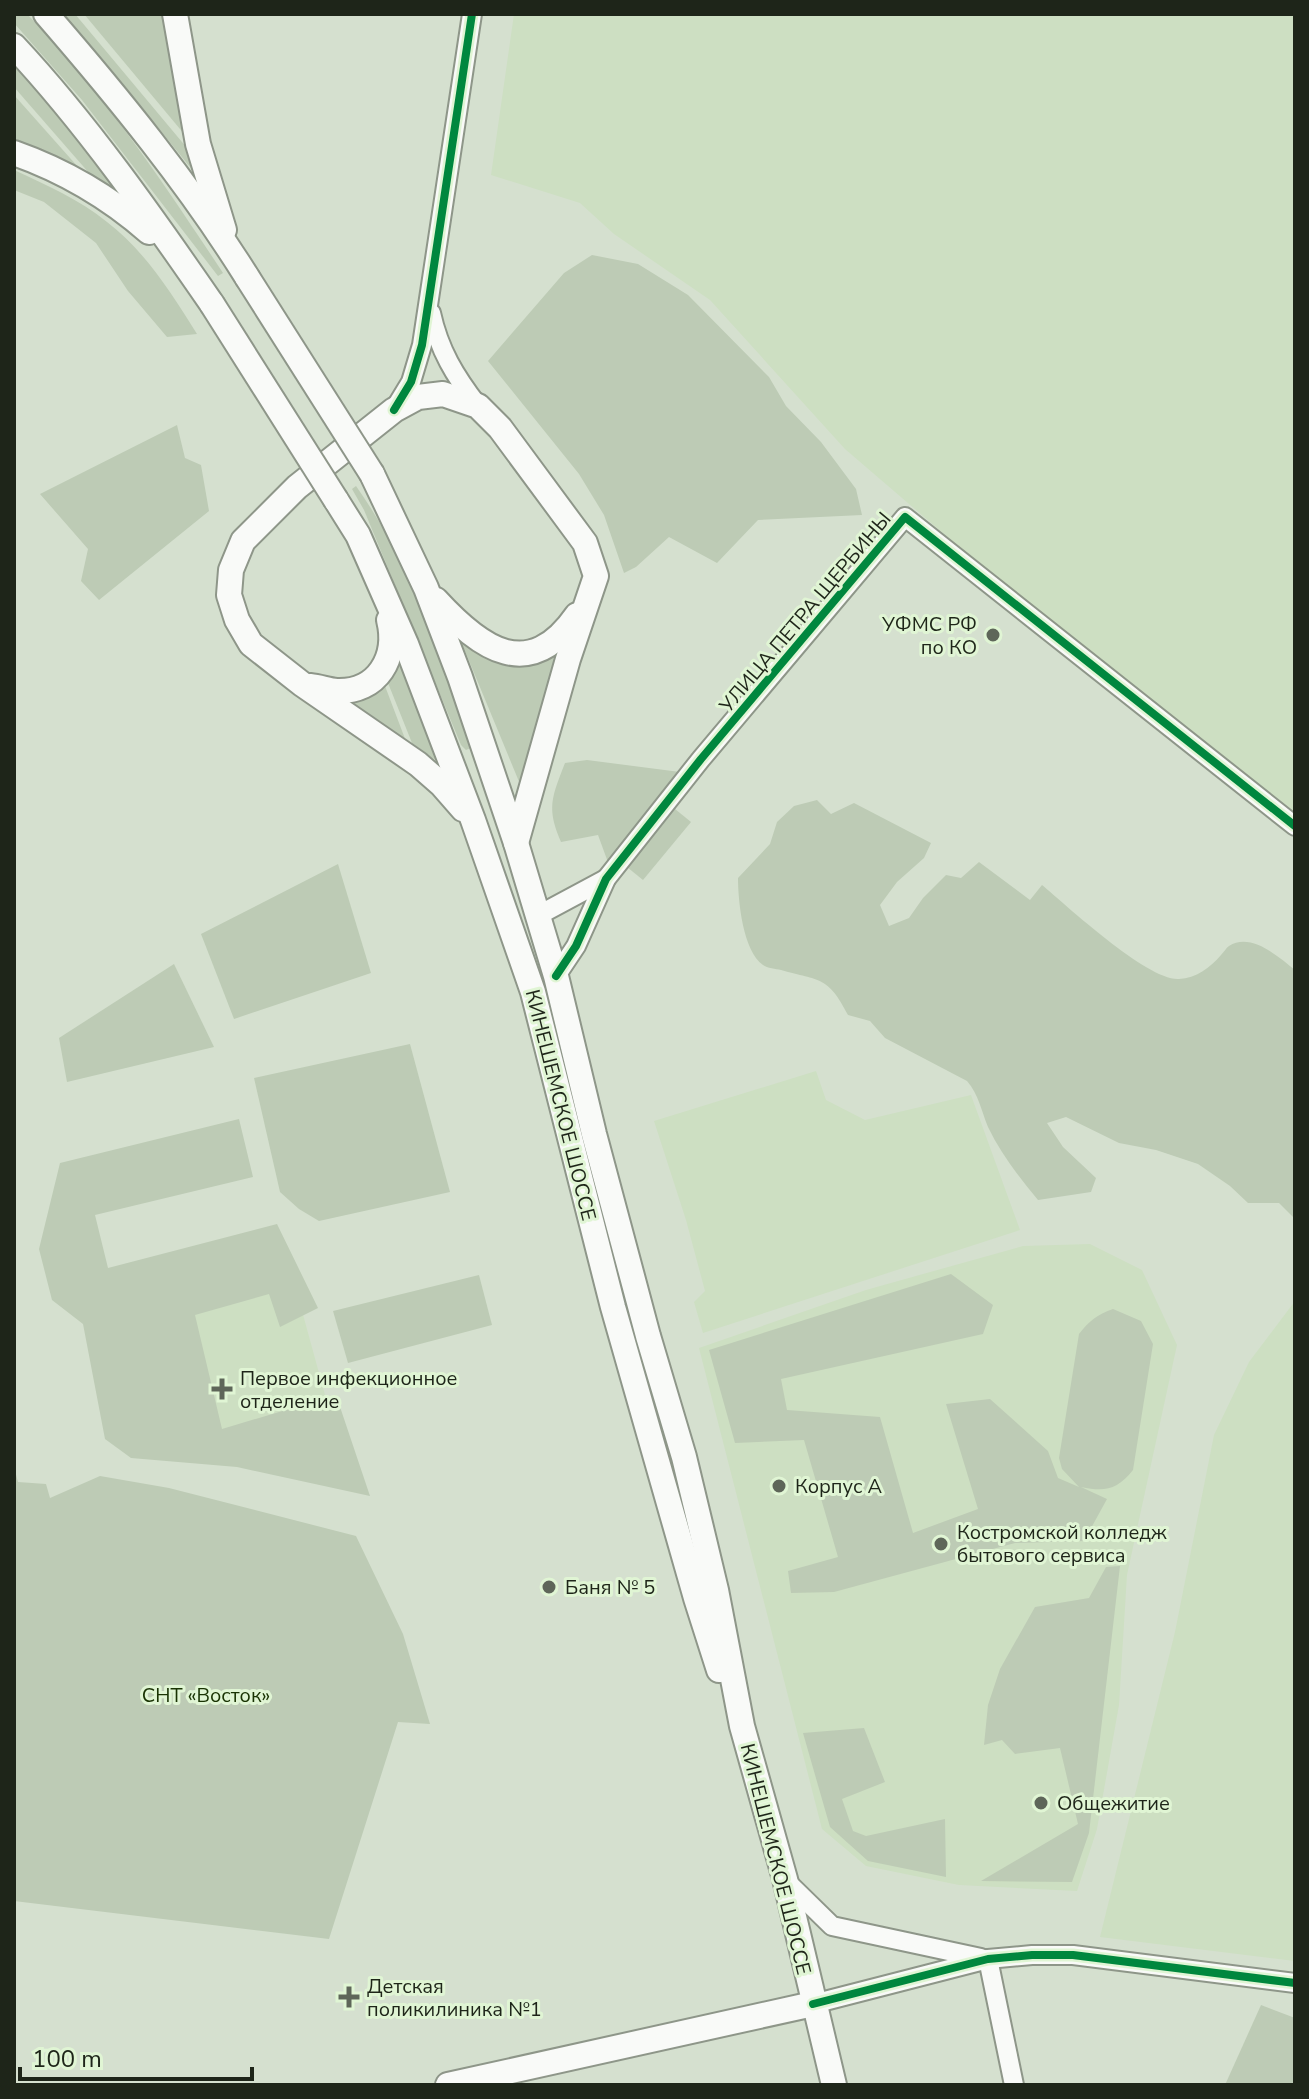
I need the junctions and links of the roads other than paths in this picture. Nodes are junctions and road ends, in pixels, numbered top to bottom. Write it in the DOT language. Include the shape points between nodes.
graph roads {
  1 [pos="46,14"];
  2 [pos="175,14"];
  3 [pos="472,14"];
  4 [pos="14,46"];
  5 [pos="14,153"];
  6 [pos="229,248"];
  7 [pos="180,258"];
  8 [pos="429,301"];
  9 [pos="478,406"];
  10 [pos="394,410"];
  11 [pos="380,583"];
  12 [pos="426,588"];
  13 [pos="586,604"];
  14 [pos="302,684"];
  15 [pos="473,820"];
  16 [pos="1295,826"];
  17 [pos="516,843"];
  18 [pos="606,879"];
  19 [pos="537,916"];
  20 [pos="556,976"];
  21 [pos="742,1726"];
  22 [pos="785,1879"];
  23 [pos="988,1959"];
  24 [pos="1295,1983"];
  25 [pos="813,2004"];
  26 [pos="448,2085"];
  27 [pos="834,2085"];
  28 [pos="1014,2085"];
  1 -- 6 [label="main road" via="102,79"];
  2 -- 6 [label="main road" via="198,144"];
  3 -- 8 [label="street"];
  4 -- 7 [label="main road"];
  5 -- 7 [label="main road" via="55,168 98,194"];
  6 -- 12 [label="main road, bridge" via="372,474"];
  7 -- 11 [label="main road, КИНЕШЕМСКОЕ ШОССЕ, bridge" via="358,535"];
  8 -- 9 [label="street" via="437,342"];
  8 -- 10 [label="street" via="411,382"];
  9 -- 10 [label="main road" via="443,394 418,397"];
  9 -- 13 [label="main road" via="585,543 596,576"];
  10 -- 14 [label="main road" via="288,496 243,541 231,570 229,595 251,644"];
  11 -- 14 [label="main road" via="393,636 382,671 352,689"];
  11 -- 15 [label="main road, КИНЕШЕМСКОЕ ШОССЕ"];
  12 -- 13 [label="main road" via="480,642 513,654 539,650 564,634"];
  12 -- 17 [label="main road, КИНЕШЕМСКОЕ ШОССЕ"];
  13 -- 17 [label="main road"];
  14 -- 15 [label="main road" via="418,764"];
  15 -- 21 [label="main road, КИНЕШЕМСКОЕ ШОССЕ" via="533,992 670,1508 718,1668"];
  16 -- 18 [label="street, УЛИЦА ПЕТРА ЩЕРБИНЫ" via="905,517"];
  17 -- 19 [label="main road, КИНЕШЕМСКОЕ ШОССЕ"];
  18 -- 19 [label="street, УЛИЦА ПЕТРА ЩЕРБИНЫ"];
  18 -- 20 [label="street, УЛИЦА ПЕТРА ЩЕРБИНЫ" via="576,946"];
  19 -- 20 [label="main road, КИНЕШЕМСКОЕ ШОССЕ"];
  20 -- 21 [label="main road, КИНЕШЕМСКОЕ ШОССЕ" via="684,1457"];
  21 -- 22 [label="main road, КИНЕШЕМСКОЕ ШОССЕ"];
  22 -- 23 [label="street" via="832,1926"];
  22 -- 25 [label="main road, КИНЕШЕМСКОЕ ШОССЕ"];
  23 -- 24 [label="street" via="1073,1955"];
  23 -- 25 [label="street"];
  23 -- 28 [label="street"];
  25 -- 26 [label="main road"];
  25 -- 27 [label="main road, КИНЕШЕМСКОЕ ШОССЕ"];
}
